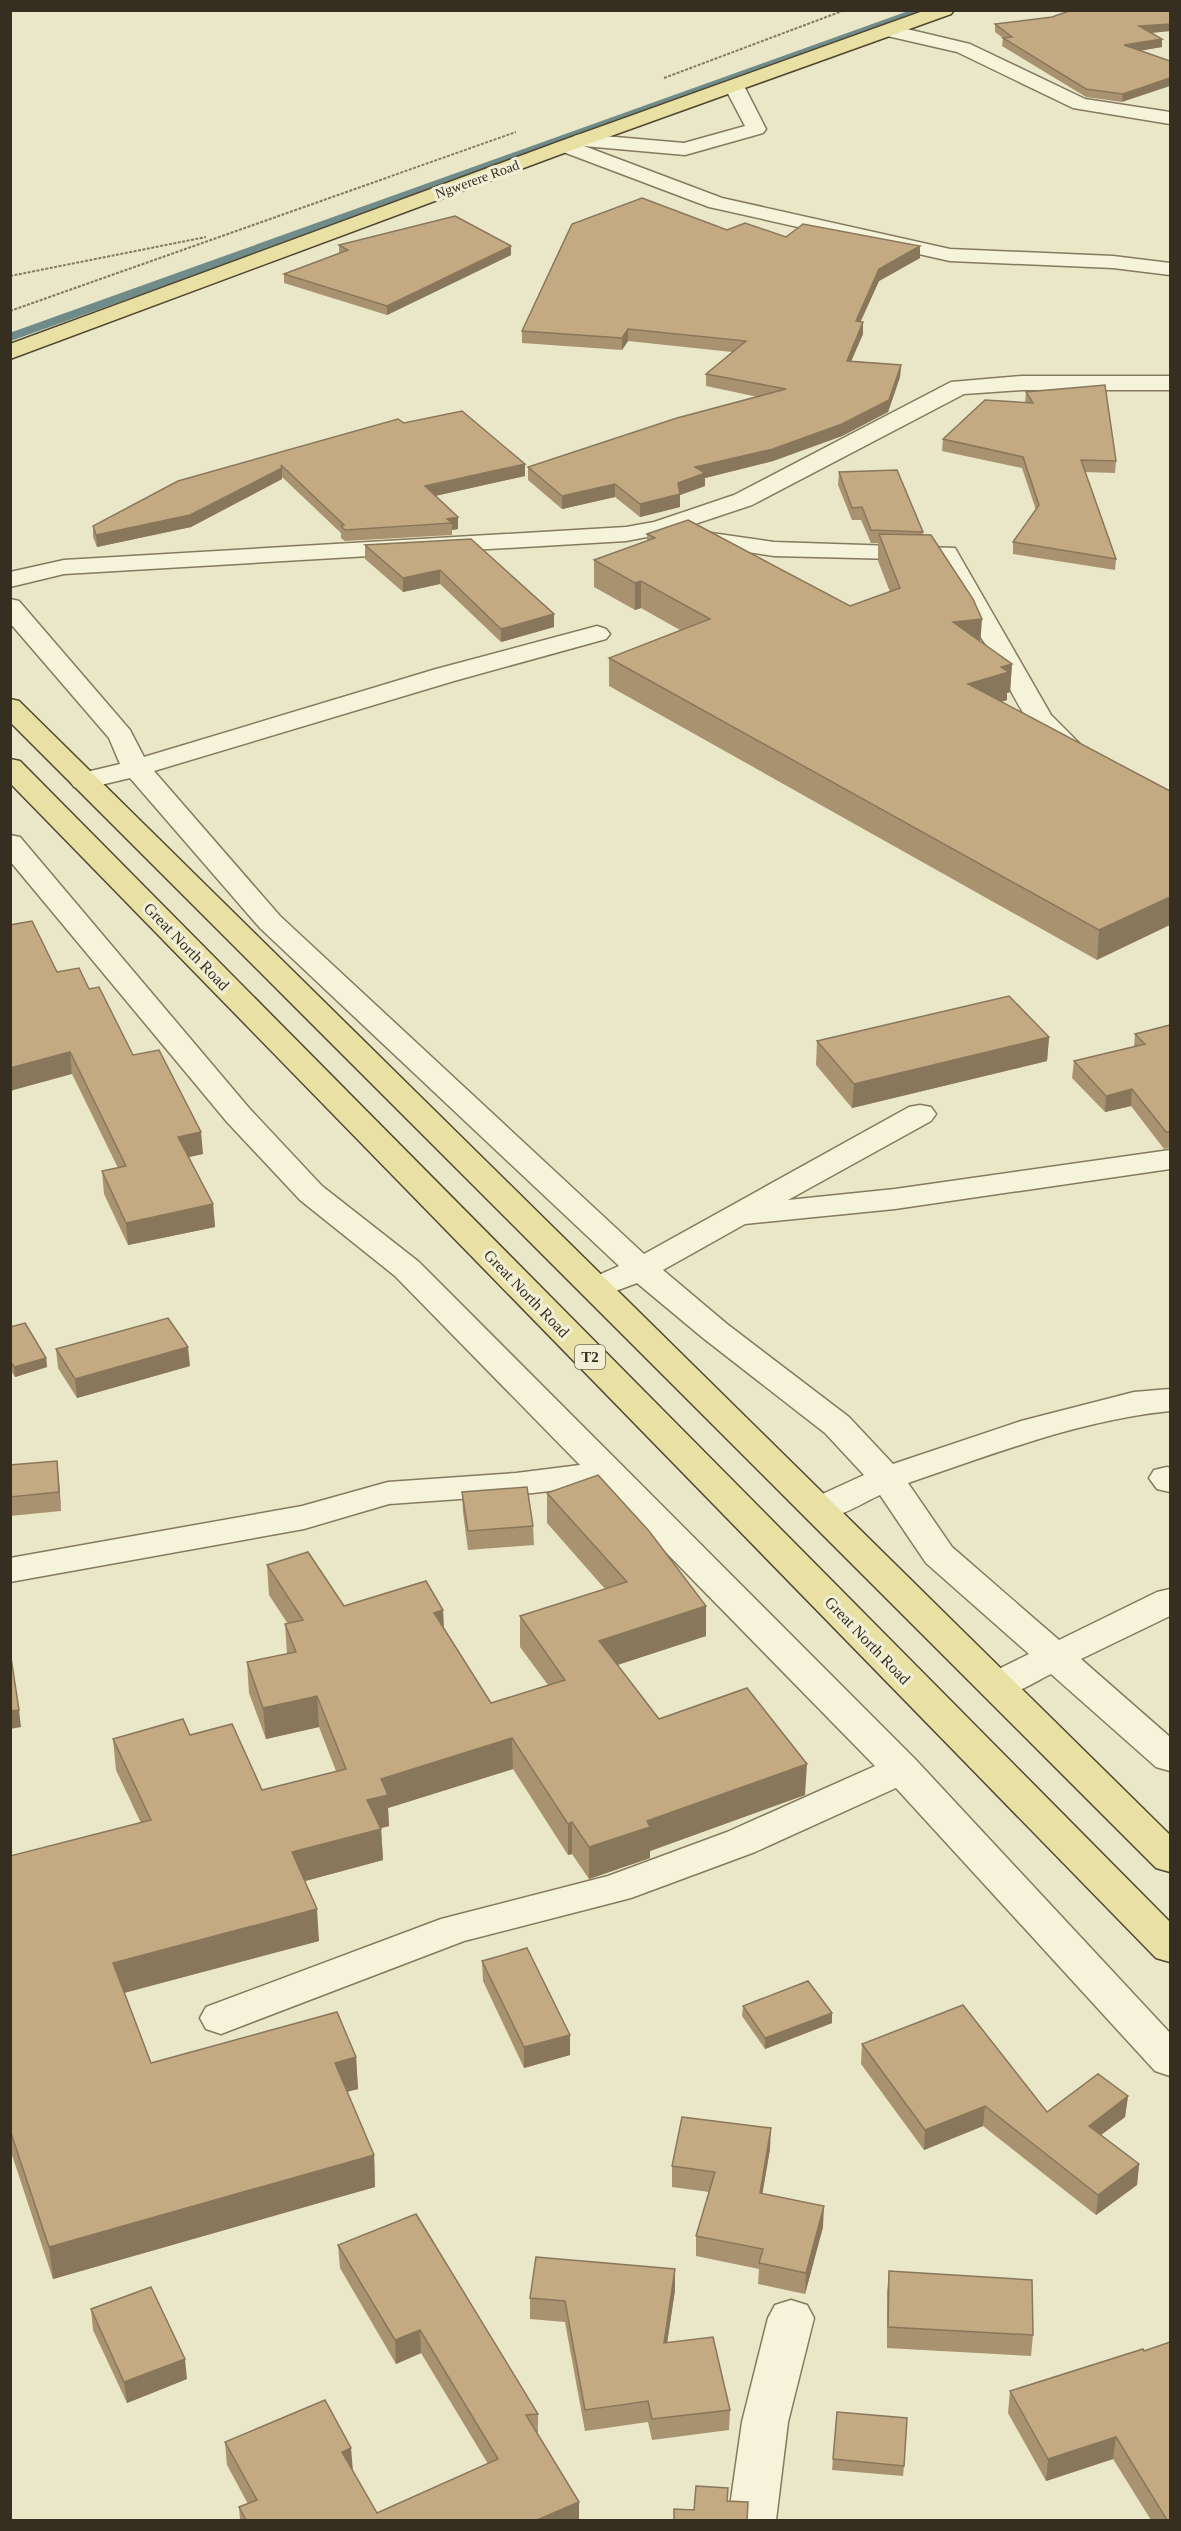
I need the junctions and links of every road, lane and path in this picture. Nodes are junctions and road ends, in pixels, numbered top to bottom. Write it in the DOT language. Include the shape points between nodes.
graph roads {
  1 [pos="845,10"];
  2 [pos="945,10"];
  3 [pos="890,31"];
  4 [pos="663,78"];
  5 [pos="734,86"];
  6 [pos="1161,99"];
  7 [pos="1121,111"];
  8 [pos="1170,118"];
  9 [pos="518,131"];
  10 [pos="573,143"];
  11 [pos="219,235"];
  12 [pos="1170,269"];
  13 [pos="10,276"];
  14 [pos="10,311"];
  15 [pos="10,352"];
  16 [pos="1170,383"];
  17 [pos="659,528"];
  18 [pos="10,580"];
  19 [pos="10,606"];
  20 [pos="597,634"];
  21 [pos="10,707"];
  22 [pos="1094,764"];
  23 [pos="10,767"];
  24 [pos="136,768"];
  25 [pos="84,782"];
  26 [pos="10,843"];
  27 [pos="920,1114"];
  28 [pos="1170,1159"];
  29 [pos="741,1215"];
  30 [pos="641,1269"];
  31 [pos="597,1288"];
  32 [pos="1170,1400"];
  33 [pos="605,1473"];
  34 [pos="887,1478"];
  35 [pos="820,1509"];
  36 [pos="10,1570"];
  37 [pos="1170,1601"];
  38 [pos="1056,1655"];
  39 [pos="997,1685"];
  40 [pos="1170,1758"];
  41 [pos="902,1770"];
  42 [pos="1170,1857"];
  43 [pos="1170,1947"];
  44 [pos="221,2018"];
  45 [pos="1170,2060"];
  46 [pos="791,2318"];
  47 [pos="753,2520"];
  1 -- 4 [label="path"];
  2 -- 3 [label="main road, Ngwerere Road"];
  3 -- 5 [label="main road, Ngwerere Road"];
  3 -- 7 [label="street" via="963,48 1080,104"];
  5 -- 10 [label="main road, Ngwerere Road"];
  5 -- 10 [label="street" via="756,129 685,149"];
  6 -- 7 [label="street"];
  7 -- 8 [label="street"];
  9 -- 11 [label="path"];
  10 -- 12 [label="street" via="717,203 950,255 1113,262"];
  10 -- 15 [label="main road, Ngwerere Road"];
  11 -- 13 [label="path"];
  11 -- 14 [label="path"];
  16 -- 17 [label="street" via="959,387 743,500"];
  17 -- 18 [label="street" via="626,534 64,567"];
  17 -- 22 [label="street" via="704,541 774,549 946,553 1041,722 1066,747"];
  19 -- 24 [label="street" via="121,736"];
  20 -- 24 [label="street" via="445,675"];
  21 -- 25 [label="main road"];
  23 -- 43 [label="main road, Great North Road / T2"];
  24 -- 25 [label="street"];
  24 -- 30 [label="street" via="270,922"];
  25 -- 31 [label="main road"];
  26 -- 33 [label="street" via="224,1098 311,1193 407,1269"];
  27 -- 29 [label="street"];
  28 -- 29 [label="street" via="895,1199"];
  29 -- 30 [label="street"];
  30 -- 31 [label="street"];
  30 -- 34 [label="street" via="837,1425"];
  31 -- 35 [label="main road"];
  32 -- 34 [label="street" via="1134,1403 1033,1429"];
  33 -- 36 [label="street" via="388,1493 304,1517"];
  33 -- 41 [label="street"];
  34 -- 35 [label="street"];
  34 -- 38 [label="street" via="939,1555"];
  35 -- 39 [label="main road"];
  37 -- 38 [label="street"];
  38 -- 39 [label="street"];
  38 -- 40 [label="street"];
  39 -- 42 [label="main road"];
  41 -- 44 [label="street" via="741,1842 617,1888 455,1929"];
  41 -- 45 [label="street"];
  46 -- 47 [label="street" via="765,2422"];
}
